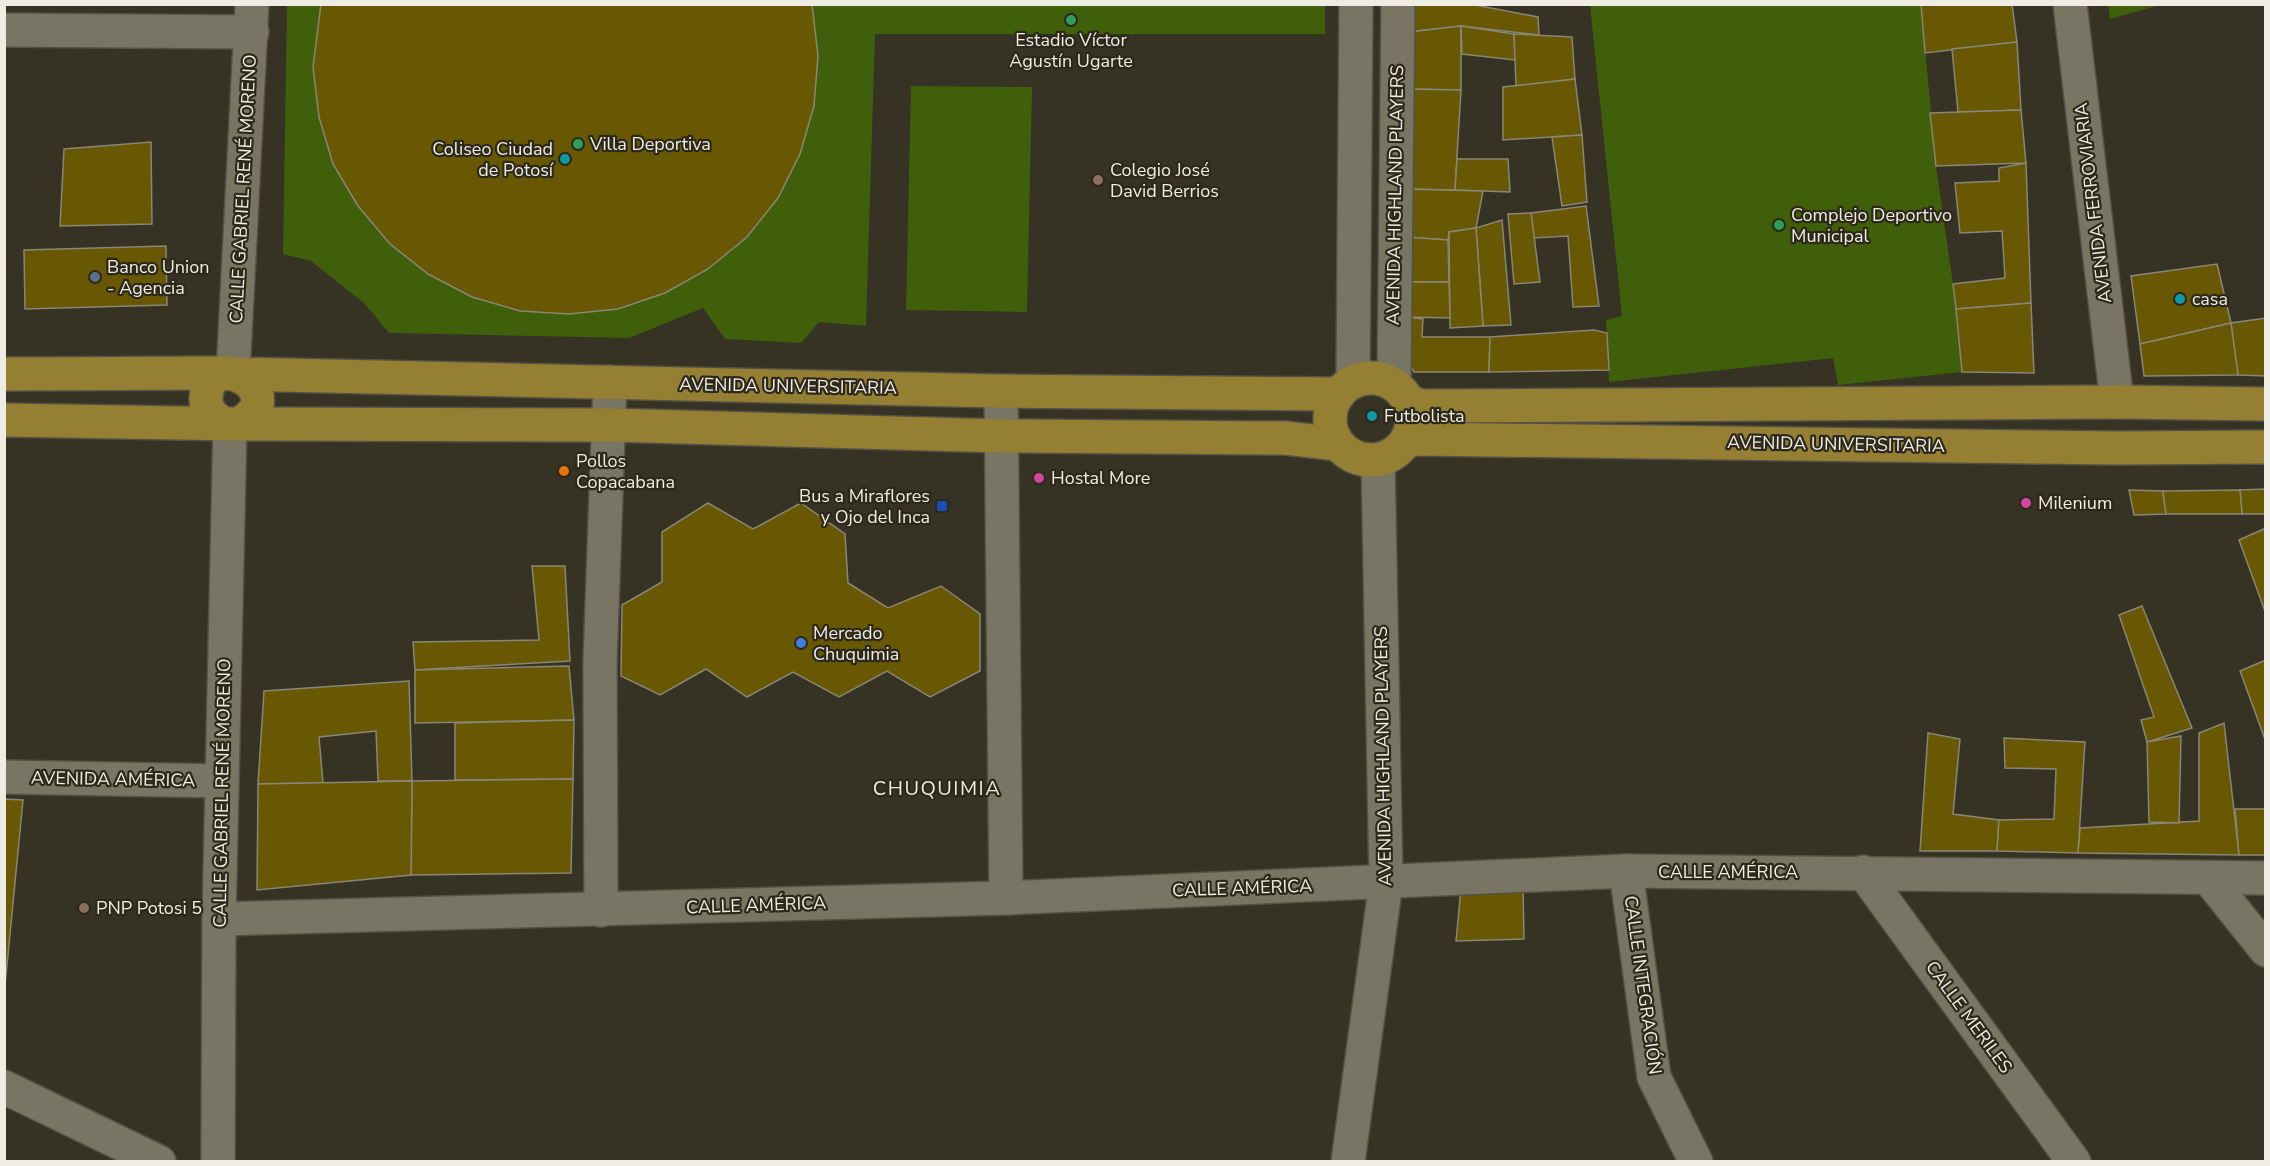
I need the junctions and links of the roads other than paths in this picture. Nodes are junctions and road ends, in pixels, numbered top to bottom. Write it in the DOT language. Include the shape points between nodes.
graph roads {
  1 [pos="1356,4"];
  2 [pos="1398,4"];
  3 [pos="2070,4"];
  4 [pos="252,18"];
  5 [pos="4,30"];
  6 [pos="4,374"];
  7 [pos="233,374"];
  8 [pos="609,382"];
  9 [pos="1346,388"];
  10 [pos="1000,391"];
  11 [pos="1401,393"];
  12 [pos="2116,402"];
  13 [pos="2265,404"];
  14 [pos="4,420"];
  15 [pos="230,424"];
  16 [pos="609,425"];
  17 [pos="1000,436"];
  18 [pos="1406,441"];
  19 [pos="1338,444"];
  20 [pos="2265,447"];
  21 [pos="1378,460"];
  22 [pos="4,777"];
  23 [pos="222,782"];
  24 [pos="1626,871"];
  25 [pos="1863,872"];
  26 [pos="2265,878"];
  27 [pos="2209,879"];
  28 [pos="1386,882"];
  29 [pos="1006,898"];
  30 [pos="601,910"];
  31 [pos="219,919"];
  32 [pos="2265,950"];
  33 [pos="4,1087"];
  34 [pos="1348,1160"];
  35 [pos="159,1161"];
  36 [pos="218,1161"];
  37 [pos="1696,1161"];
  38 [pos="2074,1161"];
  1 -- 9 [label="street"];
  2 -- 11 [label="street, AVENIDA HIGHLAND PLAYERS"];
  3 -- 12 [label="street, AVENIDA FERROVIARIA"];
  4 -- 5 [label="street"];
  4 -- 7 [label="street, CALLE GABRIEL RENÉ MORENO"];
  6 -- 7 [label="main road, AVENIDA UNIVERSITARIA"];
  7 -- 8 [label="main road, AVENIDA UNIVERSITARIA"];
  7 -- 15 [label="main road" via="251,382 257,398 252,414"];
  8 -- 10 [label="main road, AVENIDA UNIVERSITARIA"];
  8 -- 16 [label="street"];
  9 -- 10 [label="main road, AVENIDA UNIVERSITARIA"];
  9 -- 11 [label="main road" via="1367,379 1381,379"];
  9 -- 19 [label="main road" via="1334,403 1330,424"];
  10 -- 17 [label="street"];
  11 -- 12 [label="main road" via="1421,406"];
  11 -- 18 [label="main road" via="1412,421"];
  12 -- 13 [label="main road"];
  14 -- 15 [label="main road"];
  15 -- 16 [label="main road"];
  15 -- 23 [label="street, CALLE GABRIEL RENÉ MORENO"];
  16 -- 17 [label="main road"];
  16 -- 30 [label="street" via="600,662"];
  17 -- 19 [label="main road" via="1285,438"];
  17 -- 29 [label="street"];
  18 -- 20 [label="main road, AVENIDA UNIVERSITARIA"];
  18 -- 21 [label="main road"];
  19 -- 21 [label="main road" via="1356,457"];
  21 -- 28 [label="street, AVENIDA HIGHLAND PLAYERS"];
  22 -- 23 [label="street, AVENIDA AMÉRICA"];
  23 -- 31 [label="street, CALLE GABRIEL RENÉ MORENO"];
  24 -- 25 [label="street, CALLE AMÉRICA"];
  24 -- 28 [label="street, CALLE AMÉRICA"];
  24 -- 37 [label="street, CALLE INTEGRACIÓN" via="1654,1077"];
  25 -- 27 [label="street, CALLE AMÉRICA"];
  25 -- 38 [label="street, CALLE MERILES"];
  26 -- 27 [label="street, CALLE AMÉRICA"];
  27 -- 32 [label="street"];
  28 -- 29 [label="street, CALLE AMÉRICA"];
  28 -- 34 [label="street, AVENIDA HIGHLAND PLAYERS"];
  29 -- 30 [label="street, CALLE AMÉRICA"];
  30 -- 31 [label="street, CALLE AMÉRICA"];
  31 -- 36 [label="street, CALLE GABRIEL RENÉ MORENO"];
  33 -- 35 [label="street"];
}
